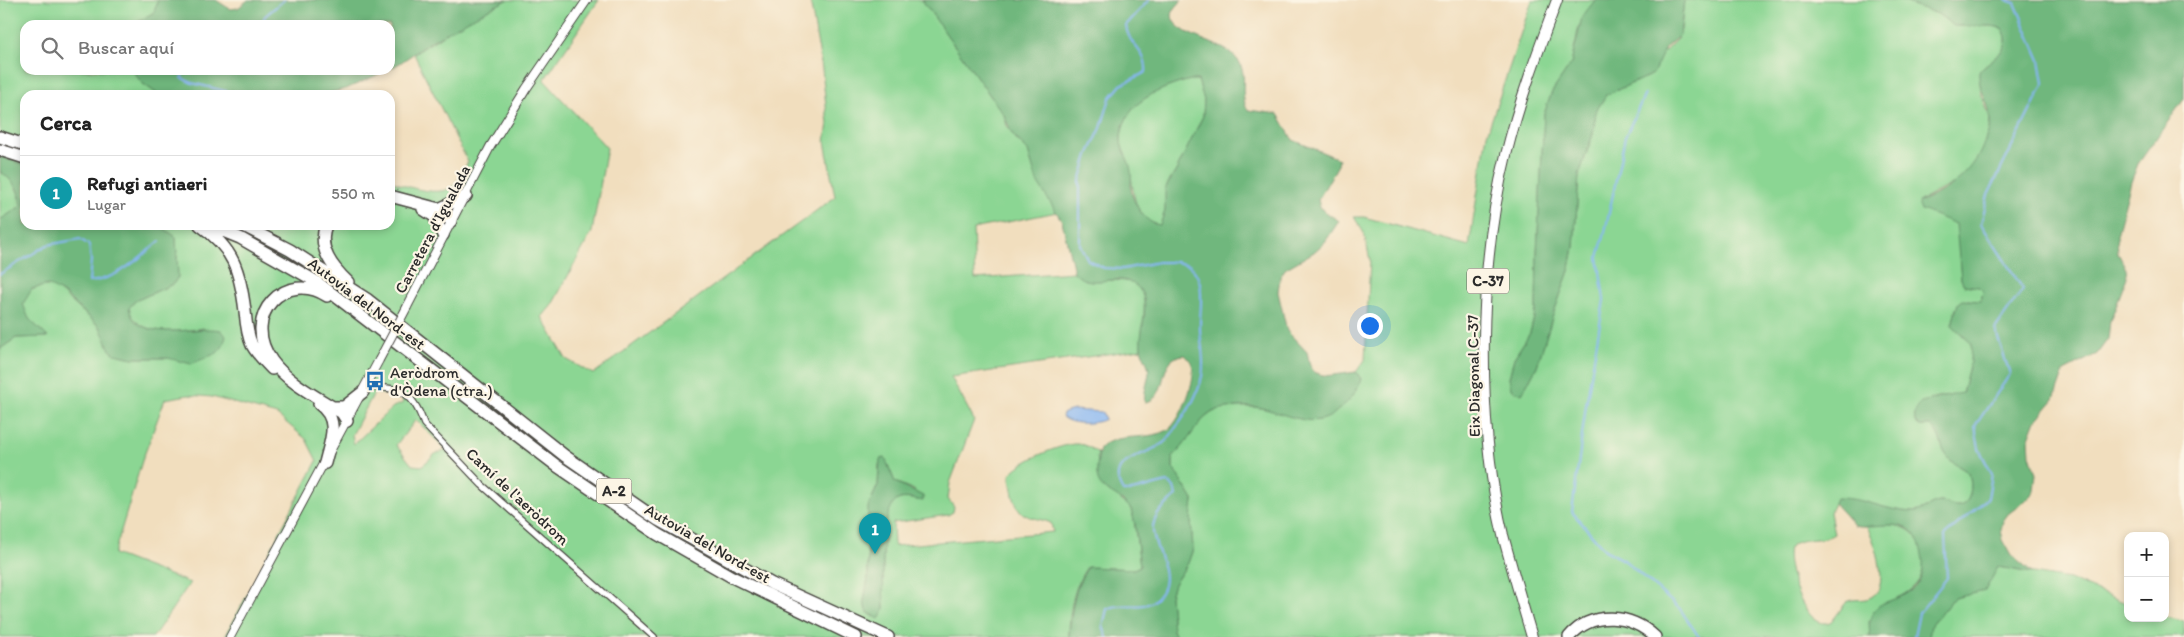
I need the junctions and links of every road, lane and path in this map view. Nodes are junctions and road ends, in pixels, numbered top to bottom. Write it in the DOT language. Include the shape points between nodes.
graph roads {
  1 [pos="587,0"];
  2 [pos="1557,0"];
  3 [pos="0,137"];
  4 [pos="20,143"];
  5 [pos="0,150"];
  6 [pos="20,156"];
  7 [pos="466,196"];
  8 [pos="395,198"];
  9 [pos="436,213"];
  10 [pos="451,221"];
  11 [pos="206,230"];
  12 [pos="220,230"];
  13 [pos="252,230"];
  14 [pos="324,230"];
  15 [pos="443,235"];
  16 [pos="368,300"];
  17 [pos="394,343"];
  18 [pos="364,389"];
  19 [pos="332,412"];
  20 [pos="347,421"];
  21 [pos="324,463"];
  22 [pos="230,637"];
  23 [pos="654,637"];
  24 [pos="856,637"];
  25 [pos="888,637"];
  26 [pos="1532,637"];
  27 [pos="1569,637"];
  28 [pos="1655,637"];
  1 -- 7 [label="street, Carretera d'Igualada" via="526,88 490,147"];
  2 -- 26 [label="highway, Eix Diagonal C-37 / C-37" via="1528,77 1506,156 1490,246 1484,332 1486,404 1497,499 1503,534"];
  3 -- 4 [label="highway"];
  5 -- 6 [label="highway"];
  7 -- 9 [label="highway"];
  7 -- 10 [label="street, Carretera d'Igualada"];
  8 -- 9 [label="highway"];
  9 -- 10 [label="highway"];
  9 -- 15 [label="highway"];
  10 -- 15 [label="street, Carretera d'Igualada"];
  11 -- 19 [label="highway" via="224,245 233,260 241,280 246,327 261,358 276,374"];
  12 -- 17 [label="highway, Autovia del Nord-est / A-2" via="317,282"];
  13 -- 16 [label="highway, Autovia del Nord-est / A-2" via="290,250"];
  14 -- 16 [label="highway" via="326,257"];
  15 -- 18 [label="street, Carretera d'Igualada, bridge"];
  16 -- 25 [label="highway, Autovia del Nord-est / A-2" via="565,456 658,520 772,584"];
  17 -- 19 [label="highway" via="318,290 295,289 274,298 260,319 260,338 272,361"];
  17 -- 24 [label="highway, Autovia del Nord-est / A-2" via="556,466 650,530 732,577"];
  18 -- 19 [label="highway"];
  18 -- 20 [label="street, Carretera d'Igualada"];
  18 -- 23 [label="street, Camí de l'aeròdrom" via="390,387 410,395 424,424 482,485"];
  19 -- 20 [label="highway" via="342,413"];
  19 -- 21 [label="highway" via="333,432"];
  20 -- 21 [label="street, Carretera d'Igualada"];
  21 -- 22 [label="street, Carretera d'Igualada"];
  27 -- 28 [label="highway" via="1590,621 1614,618 1638,624"];
}
